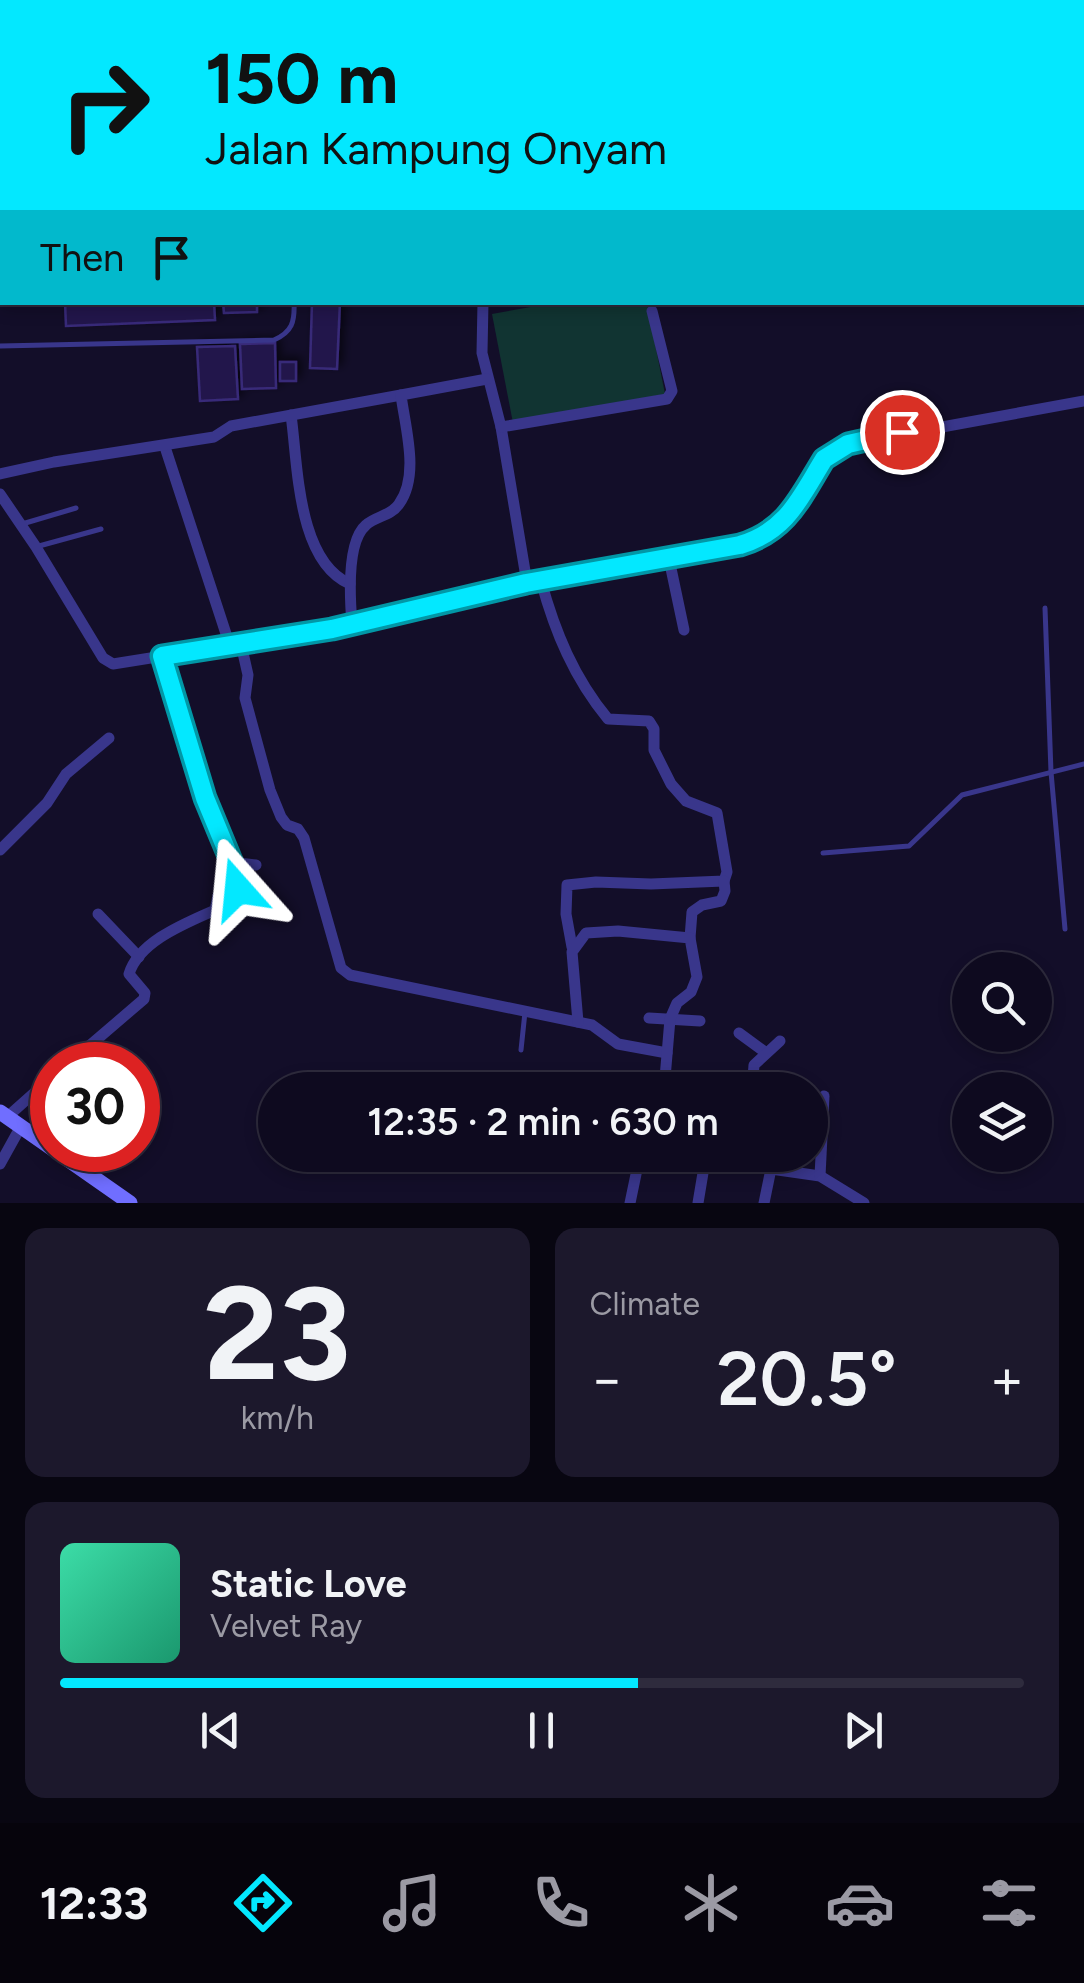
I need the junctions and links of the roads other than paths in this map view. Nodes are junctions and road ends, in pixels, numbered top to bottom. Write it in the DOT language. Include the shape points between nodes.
graph roads {
  1 [pos="294,305"];
  2 [pos="483,305"];
  3 [pos="652,311"];
  4 [pos="0,346"];
  5 [pos="487,379"];
  6 [pos="401,395"];
  7 [pos="1084,402"];
  8 [pos="291,415"];
  9 [pos="500,427"];
  10 [pos="165,446"];
  11 [pos="0,474"];
  12 [pos="0,494"];
  13 [pos="76,508"];
  14 [pos="22,524"];
  15 [pos="101,529"];
  16 [pos="36,547"];
  17 [pos="669,559"];
  18 [pos="541,581"];
  19 [pos="526,583"];
  20 [pos="350,584"];
  21 [pos="1045,608"];
  22 [pos="352,624"];
  23 [pos="684,630"];
  24 [pos="235,645"];
  25 [pos="162,656"];
  26 [pos="109,738"];
  27 [pos="1084,764"];
  28 [pos="1050,772"];
  29 [pos="0,850"];
  30 [pos="823,852"];
  31 [pos="231,862"];
  32 [pos="256,864"];
  33 [pos="724,881"];
  34 [pos="98,914"];
  35 [pos="1065,929"];
  36 [pos="690,938"];
  37 [pos="572,947"];
  38 [pos="140,957"];
  39 [pos="525,1012"];
  40 [pos="649,1018"];
  41 [pos="670,1018"];
  42 [pos="700,1020"];
  43 [pos="578,1022"];
  44 [pos="739,1033"];
  45 [pos="780,1041"];
  46 [pos="94,1042"];
  47 [pos="521,1050"];
  48 [pos="765,1052"];
  49 [pos="667,1054"];
  50 [pos="666,1072"];
  51 [pos="753,1072"];
  52 [pos="30,1094"];
  53 [pos="3,1115"];
  54 [pos="20,1128"];
  55 [pos="0,1164"];
  56 [pos="636,1172"];
  57 [pos="704,1172"];
  58 [pos="770,1172"];
  59 [pos="792,1172"];
  60 [pos="820,1172"];
  61 [pos="820,1176"];
  62 [pos="130,1203"];
  63 [pos="630,1203"];
  64 [pos="698,1203"];
  65 [pos="764,1203"];
  66 [pos="864,1203"];
  1 -- 4 [label="lane" via="290,330 274,340"];
  2 -- 5 [label="street"];
  3 -- 9 [label="street" via="672,391 667,399"];
  5 -- 6 [label="street"];
  5 -- 9 [label="street"];
  6 -- 8 [label="street"];
  6 -- 20 [label="street" via="410,459 404,495 356,538"];
  7 -- 17 [label="street" via="848,444 824,459 771,532"];
  8 -- 10 [label="street"];
  8 -- 20 [label="street" via="305,518 331,573"];
  9 -- 19 [label="street"];
  10 -- 11 [label="street"];
  10 -- 24 [label="street"];
  12 -- 14 [label="street"];
  13 -- 14 [label="lane"];
  14 -- 16 [label="street"];
  15 -- 16 [label="lane"];
  16 -- 25 [label="street" via="108,664"];
  17 -- 18 [label="street"];
  17 -- 23 [label="street"];
  18 -- 19 [label="street"];
  18 -- 33 [label="street" via="584,690 608,719 649,722 671,784 686,801 718,813"];
  19 -- 22 [label="street"];
  20 -- 22 [label="street"];
  21 -- 28 [label="lane"];
  22 -- 24 [label="street"];
  24 -- 25 [label="street"];
  24 -- 39 [label="street" via="248,675 244,698 270,790 281,817 304,838 342,968 350,976"];
  25 -- 31 [label="street"];
  26 -- 29 [label="street" via="66,774 48,803"];
  27 -- 28 [label="lane"];
  28 -- 30 [label="lane" via="962,796 909,846"];
  28 -- 35 [label="lane"];
  31 -- 32 [label="street"];
  31 -- 38 [label="street" via="238,889 218,896 214,910 170,931"];
  33 -- 36 [label="street" via="721,901 692,912"];
  33 -- 37 [label="street" via="567,886"];
  34 -- 38 [label="street"];
  36 -- 37 [label="street" via="592,930"];
  36 -- 41 [label="street" via="697,977"];
  37 -- 43 [label="street"];
  38 -- 46 [label="street" via="128,970 144,1000"];
  39 -- 43 [label="street"];
  39 -- 47 [label="lane"];
  40 -- 41 [label="street"];
  41 -- 42 [label="street"];
  41 -- 49 [label="street"];
  43 -- 49 [label="street" via="618,1044"];
  44 -- 48 [label="street"];
  45 -- 48 [label="street"];
  48 -- 51 [label="street"];
  49 -- 50 [label="street"];
  52 -- 53 [label="street"];
  53 -- 54 [label="main road"];
  54 -- 55 [label="street"];
  54 -- 62 [label="main road"];
  56 -- 63 [label="street"];
  57 -- 64 [label="street"];
  58 -- 65 [label="street"];
  59 -- 61 [label="street"];
  60 -- 61 [label="street"];
  61 -- 66 [label="street"];
}
